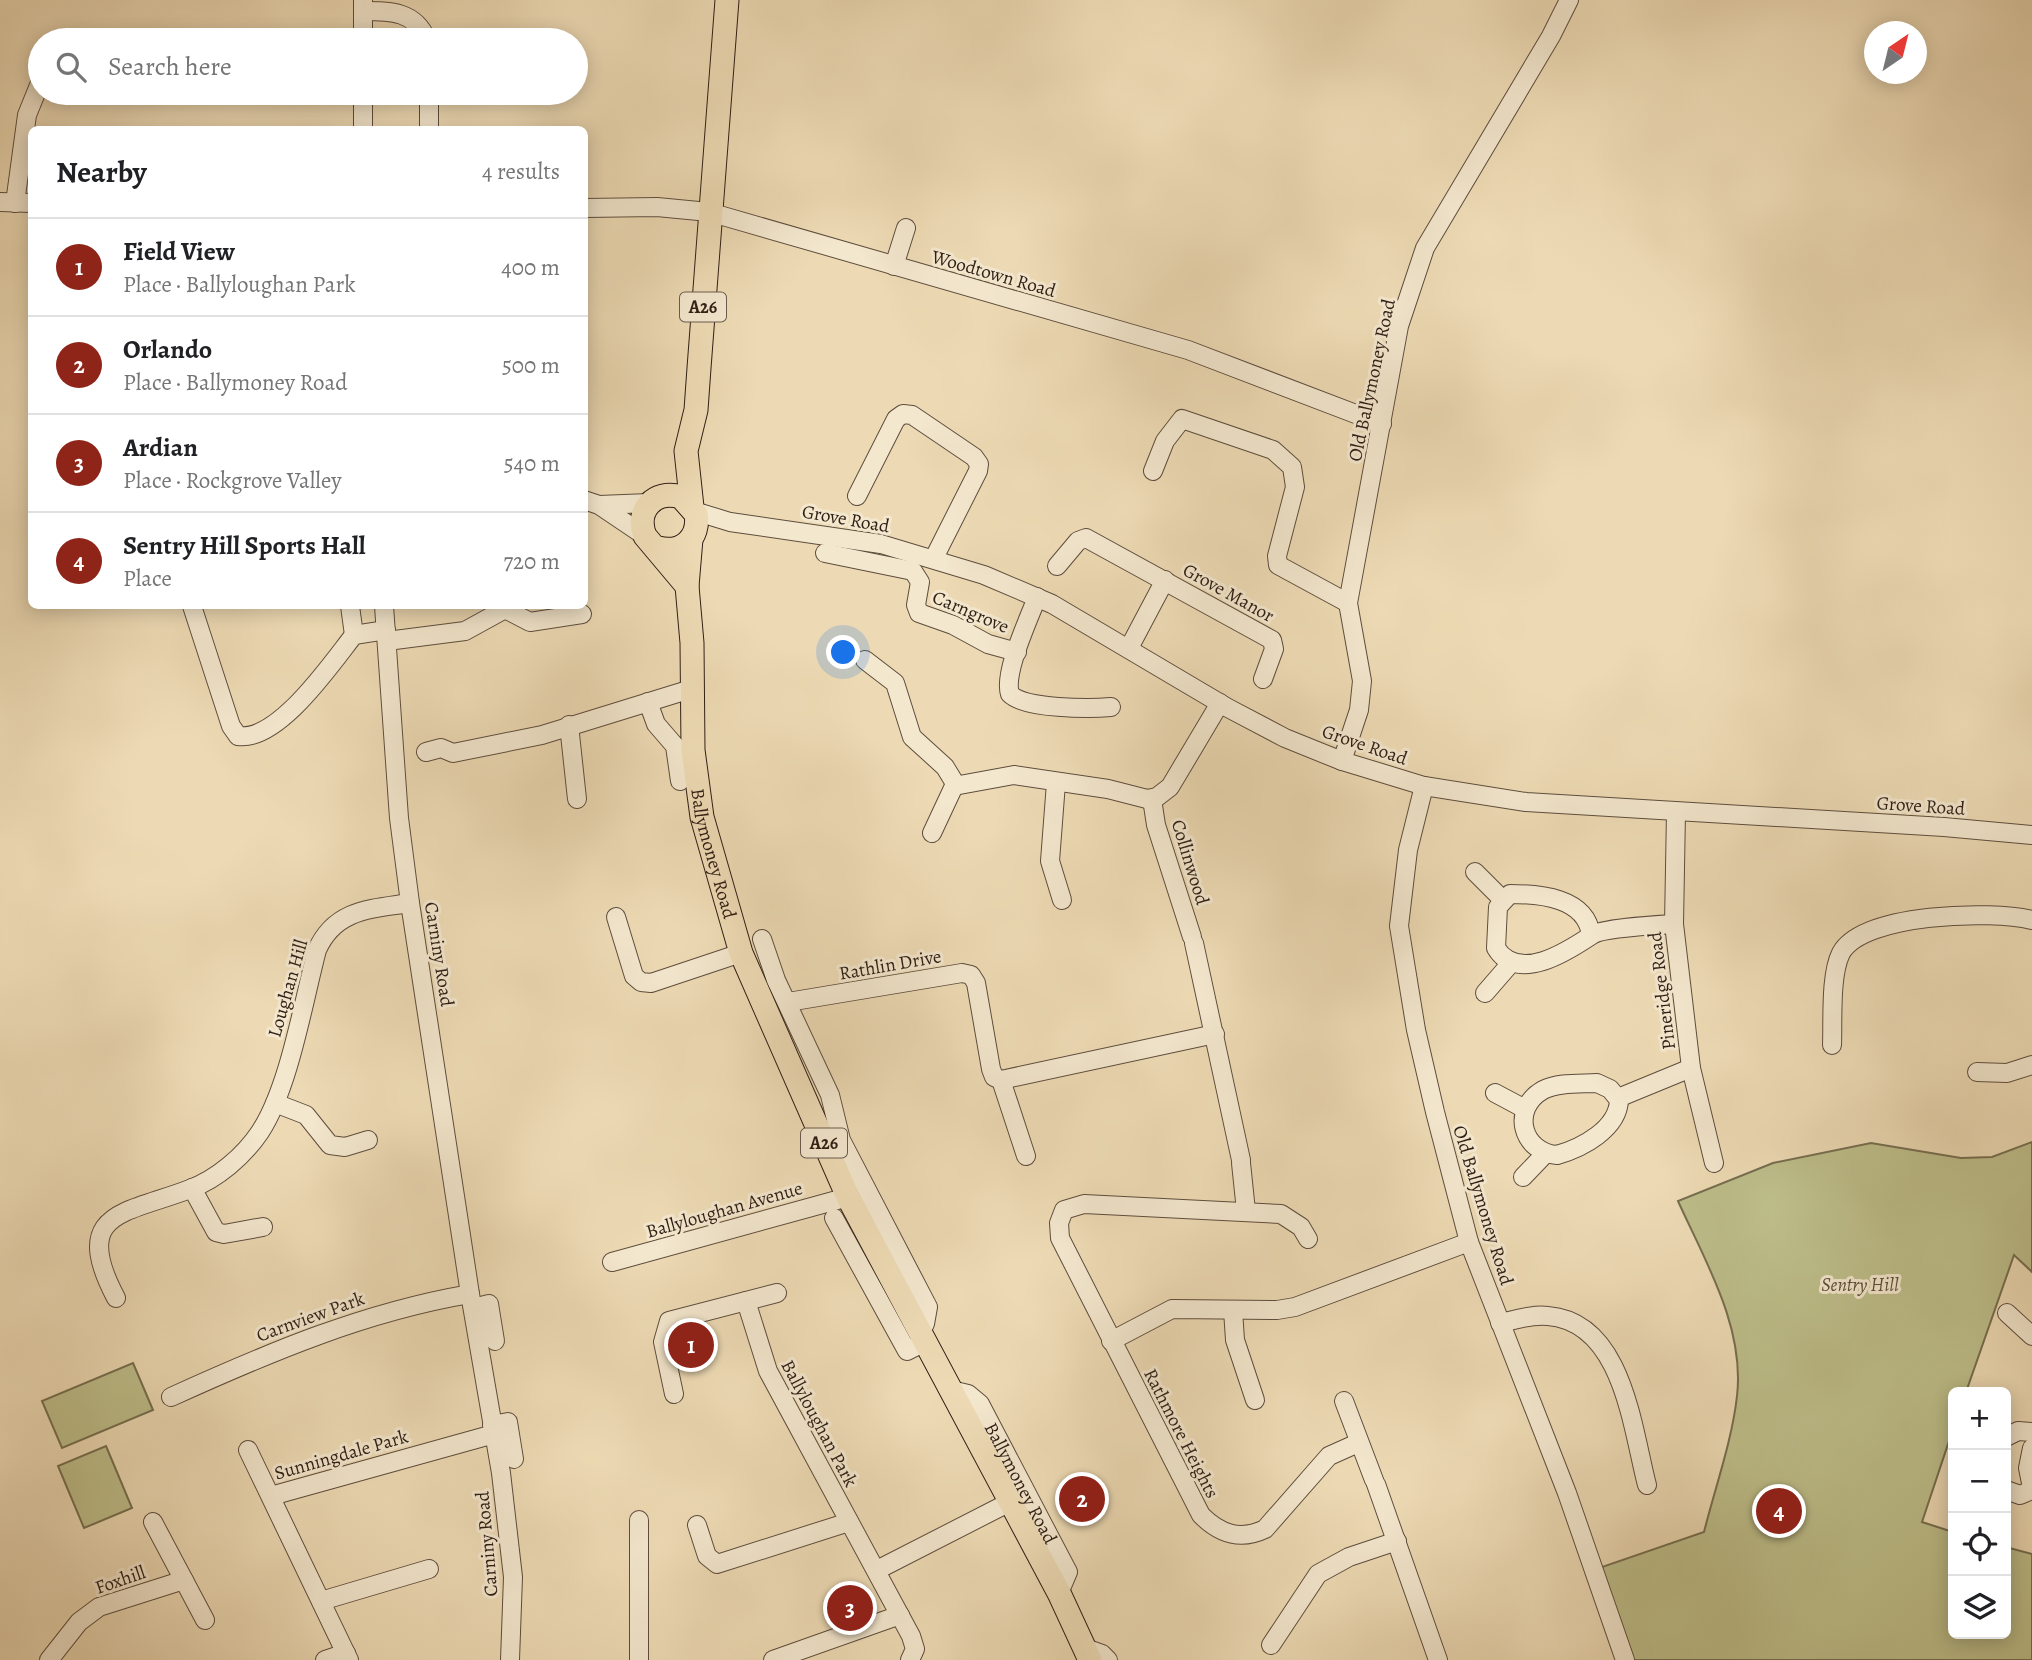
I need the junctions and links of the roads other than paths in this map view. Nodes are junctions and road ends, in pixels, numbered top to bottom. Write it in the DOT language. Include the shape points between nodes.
graph roads {
  1 [pos="727,0"];
  2 [pos="1569,0"];
  3 [pos="363,5"];
  4 [pos="363,28"];
  5 [pos="421,28"];
  6 [pos="31,105"];
  7 [pos="363,105"];
  8 [pos="429,105"];
  9 [pos="363,126"];
  10 [pos="429,126"];
  11 [pos="16,203"];
  12 [pos="588,208"];
  13 [pos="709,212"];
  14 [pos="904,228"];
  15 [pos="894,266"];
  16 [pos="1382,424"];
  17 [pos="686,451"];
  18 [pos="1153,471"];
  19 [pos="857,496"];
  20 [pos="652,500"];
  21 [pos="592,503"];
  22 [pos="693,509"];
  23 [pos="730,522"];
  24 [pos="692,538"];
  25 [pos="651,542"];
  26 [pos="825,553"];
  27 [pos="934,558"];
  28 [pos="1057,566"];
  29 [pos="1165,580"];
  30 [pos="687,586"];
  31 [pos="1037,597"];
  32 [pos="1348,603"];
  33 [pos="193,609"];
  34 [pos="350,609"];
  35 [pos="384,609"];
  36 [pos="501,609"];
  37 [pos="507,609"];
  38 [pos="582,614"];
  39 [pos="354,635"];
  40 [pos="386,635"];
  41 [pos="1129,648"];
  42 [pos="1017,652"];
  43 [pos="866,660"];
  44 [pos="1263,680"];
  45 [pos="691,689"];
  46 [pos="648,702"];
  47 [pos="1220,703"];
  48 [pos="1111,707"];
  49 [pos="569,725"];
  50 [pos="426,752"];
  51 [pos="1342,761"];
  52 [pos="680,781"];
  53 [pos="1056,783"];
  54 [pos="956,785"];
  55 [pos="1424,786"];
  56 [pos="577,799"];
  57 [pos="1152,799"];
  58 [pos="1676,812"];
  59 [pos="932,833"];
  60 [pos="2032,835"];
  61 [pos="1475,872"];
  62 [pos="1502,899"];
  63 [pos="1062,900"];
  64 [pos="410,904"];
  65 [pos="616,917"];
  66 [pos="2032,920"];
  67 [pos="1674,924"];
  68 [pos="1591,935"];
  69 [pos="762,939"];
  70 [pos="741,953"];
  71 [pos="1511,963"];
  72 [pos="1485,993"];
  73 [pos="788,1002"];
  74 [pos="1214,1034"];
  75 [pos="1832,1045"];
  76 [pos="2032,1065"];
  77 [pos="1691,1068"];
  78 [pos="1977,1072"];
  79 [pos="1001,1080"];
  80 [pos="1495,1093"];
  81 [pos="830,1095"];
  82 [pos="1618,1098"];
  83 [pos="275,1103"];
  84 [pos="808,1107"];
  85 [pos="1525,1110"];
  86 [pos="368,1140"];
  87 [pos="1545,1154"];
  88 [pos="1026,1156"];
  89 [pos="1714,1163"];
  90 [pos="1523,1177"];
  91 [pos="192,1188"];
  92 [pos="848,1196"];
  93 [pos="1246,1211"];
  94 [pos="834,1218"];
  95 [pos="263,1227"];
  96 [pos="1308,1239"];
  97 [pos="1469,1242"];
  98 [pos="612,1262"];
  99 [pos="777,1293"];
  100 [pos="116,1298"];
  101 [pos="471,1301"];
  102 [pos="746,1301"];
  103 [pos="1233,1310"];
  104 [pos="2007,1313"];
  105 [pos="1500,1323"];
  106 [pos="922,1336"];
  107 [pos="2032,1336"];
  108 [pos="495,1341"];
  109 [pos="1111,1341"];
  110 [pos="951,1390"];
  111 [pos="674,1394"];
  112 [pos="171,1397"];
  113 [pos="1255,1400"];
  114 [pos="1344,1401"];
  115 [pos="493,1429"];
  116 [pos="2032,1432"];
  117 [pos="2011,1434"];
  118 [pos="1358,1443"];
  119 [pos="2032,1448"];
  120 [pos="248,1450"];
  121 [pos="514,1459"];
  122 [pos="1647,1485"];
  123 [pos="2032,1489"];
  124 [pos="2011,1491"];
  125 [pos="271,1496"];
  126 [pos="1010,1502"];
  127 [pos="639,1520"];
  128 [pos="153,1522"];
  129 [pos="849,1522"];
  130 [pos="697,1525"];
  131 [pos="1397,1541"];
  132 [pos="429,1569"];
  133 [pos="877,1570"];
  134 [pos="184,1580"];
  135 [pos="1059,1593"];
  136 [pos="321,1601"];
  137 [pos="900,1615"];
  138 [pos="205,1620"];
  139 [pos="1271,1644"];
  140 [pos="1087,1654"];
  141 [pos="348,1657"];
  142 [pos="49,1660"];
  143 [pos="325,1660"];
  144 [pos="510,1660"];
  145 [pos="639,1660"];
  146 [pos="773,1660"];
  147 [pos="910,1660"];
  148 [pos="1108,1660"];
  149 [pos="1437,1660"];
  150 [pos="1625,1660"];
  1 -- 13 [label="main road, A26"];
  2 -- 16 [label="street, Old Ballymoney Road" via="1425,247 1399,326"];
  3 -- 4 [label="street"];
  3 -- 5 [label="street" via="402,13"];
  6 -- 11 [label="street"];
  7 -- 9 [label="street"];
  8 -- 10 [label="street"];
  12 -- 13 [label="street, Woodtown Road"];
  13 -- 15 [label="street, Woodtown Road"];
  13 -- 17 [label="main road, A26" via="697,400"];
  14 -- 15 [label="street"];
  15 -- 16 [label="street, Woodtown Road" via="1188,350"];
  16 -- 32 [label="street, Old Ballymoney Road"];
  17 -- 20 [label="main road, A26"];
  17 -- 22 [label="main road, A26"];
  18 -- 32 [label="street" via="1165,441 1182,419 1280,454 1292,467 1296,483 1278,565"];
  19 -- 27 [label="street" via="896,419 903,414 912,415 974,457 978,471"];
  20 -- 21 [label="street"];
  20 -- 22 [label="main road" via="673,495"];
  20 -- 25 [label="main road, A26" via="641,519"];
  21 -- 25 [label="street"];
  22 -- 23 [label="street, Grove Road"];
  22 -- 24 [label="main road, A26" via="697,522"];
  23 -- 24 [label="street, Grove Road"];
  23 -- 27 [label="street, Grove Road" via="881,544"];
  24 -- 25 [label="main road" via="675,550"];
  24 -- 30 [label="main road, Ballymoney Road / A26"];
  25 -- 30 [label="main road"];
  26 -- 42 [label="street, Carngrove" via="912,571 920,582 919,613"];
  27 -- 31 [label="street, Grove Road"];
  28 -- 29 [label="street, Grove Manor" via="1086,538"];
  29 -- 41 [label="street, Grove Manor"];
  29 -- 44 [label="street, Grove Manor" via="1272,640 1274,649"];
  30 -- 45 [label="main road, Ballymoney Road / A26"];
  31 -- 41 [label="street, Grove Road"];
  31 -- 42 [label="street, Carngrove"];
  32 -- 51 [label="street, Old Ballymoney Road" via="1362,681 1359,710"];
  33 -- 39 [label="street" via="231,726 238,736 250,738 272,727 318,682"];
  34 -- 39 [label="street"];
  35 -- 40 [label="street, Carniny Road"];
  36 -- 40 [label="street" via="465,631"];
  37 -- 38 [label="street" via="530,622"];
  39 -- 40 [label="street"];
  40 -- 64 [label="street, Carniny Road"];
  41 -- 47 [label="street, Grove Road"];
  42 -- 48 [label="street, Carngrove" via="1008,687 1016,699"];
  43 -- 54 [label="street" via="895,683 912,737 945,767"];
  45 -- 46 [label="street"];
  45 -- 70 [label="main road, Ballymoney Road / A26" via="702,817"];
  46 -- 49 [label="street"];
  46 -- 52 [label="street" via="656,724 675,746"];
  47 -- 51 [label="street, Grove Road" via="1285,738"];
  47 -- 57 [label="street, Collinwood" via="1170,787"];
  49 -- 50 [label="street" via="453,753 441,748"];
  49 -- 56 [label="street"];
  51 -- 55 [label="street, Grove Road"];
  53 -- 54 [label="street, Collinwood" via="1008,774"];
  53 -- 57 [label="street, Collinwood"];
  53 -- 63 [label="street" via="1050,861"];
  54 -- 59 [label="street"];
  55 -- 58 [label="street, Grove Road" via="1526,802"];
  55 -- 97 [label="street, Old Ballymoney Road" via="1402,881 1399,926 1416,1030"];
  57 -- 74 [label="street, Collinwood" via="1193,940"];
  58 -- 60 [label="street, Grove Road"];
  58 -- 67 [label="street, Pineridge Road"];
  61 -- 62 [label="street"];
  62 -- 68 [label="street" via="1510,894 1556,897 1579,914"];
  62 -- 71 [label="street" via="1495,942"];
  64 -- 83 [label="street, Loughan Hill" via="351,913 326,932"];
  64 -- 101 [label="street, Carniny Road"];
  65 -- 70 [label="street" via="634,976 641,982 651,983"];
  66 -- 75 [label="street" via="1988,915 1890,925 1860,936 1842,952 1836,968"];
  67 -- 68 [label="street"];
  67 -- 77 [label="street, Pineridge Road"];
  68 -- 71 [label="street" via="1545,961"];
  69 -- 73 [label="street"];
  70 -- 84 [label="main road, Ballymoney Road / A26"];
  71 -- 72 [label="street"];
  73 -- 79 [label="street, Rathlin Drive" via="967,973 976,983 990,1069"];
  73 -- 81 [label="street"];
  74 -- 79 [label="street"];
  74 -- 93 [label="street" via="1241,1162"];
  76 -- 78 [label="street" via="2007,1073"];
  77 -- 82 [label="street"];
  77 -- 89 [label="street, Pineridge Road"];
  79 -- 88 [label="street, Rathlin Drive"];
  80 -- 85 [label="street"];
  81 -- 84 [label="street"];
  81 -- 106 [label="street" via="841,1140 928,1307"];
  82 -- 85 [label="street" via="1597,1083 1566,1084 1541,1091"];
  82 -- 87 [label="street" via="1615,1114 1603,1131 1567,1153"];
  83 -- 86 [label="street" via="306,1115 330,1145 345,1147"];
  83 -- 91 [label="street, Loughan Hill" via="247,1148"];
  84 -- 92 [label="main road, Ballymoney Road / A26"];
  85 -- 87 [label="street" via="1521,1120 1524,1131"];
  87 -- 90 [label="street"];
  91 -- 95 [label="street" via="216,1232"];
  91 -- 100 [label="street, Loughan Hill" via="121,1212 107,1226 99,1243 98,1261"];
  92 -- 98 [label="street, Ballyloughan Avenue"];
  92 -- 106 [label="main road, Ballymoney Road / A26"];
  93 -- 96 [label="street, Rathmore Heights" via="1287,1217"];
  93 -- 109 [label="street, Rathmore Heights" via="1084,1203 1064,1210 1060,1238"];
  94 -- 106 [label="street" via="907,1351"];
  97 -- 103 [label="street" via="1295,1307"];
  97 -- 105 [label="street, Old Ballymoney Road"];
  99 -- 102 [label="street"];
  101 -- 108 [label="street" via="489,1304"];
  101 -- 112 [label="street, Carnview Park" via="418,1303 356,1320"];
  101 -- 115 [label="street, Carniny Road"];
  102 -- 111 [label="street" via="668,1322 663,1342"];
  102 -- 129 [label="street, Ballyloughan Park" via="768,1371"];
  103 -- 109 [label="street" via="1172,1310"];
  103 -- 113 [label="street" via="1235,1340"];
  104 -- 107 [label="street"];
  105 -- 122 [label="street" via="1551,1316 1577,1324 1596,1339 1618,1376"];
  105 -- 150 [label="street, Old Ballymoney Road" via="1567,1493"];
  106 -- 110 [label="main road, Ballymoney Road / A26"];
  109 -- 118 [label="street, Rathmore Heights" via="1201,1515 1223,1532 1245,1536 1265,1529 1329,1457"];
  110 -- 126 [label="main road, Ballymoney Road / A26"];
  110 -- 135 [label="street, Ballymoney Road" via="968,1394 979,1404 1068,1572"];
  114 -- 118 [label="street"];
  115 -- 121 [label="street" via="508,1422"];
  115 -- 125 [label="street, Sunningdale Park"];
  115 -- 144 [label="street, Carniny Road" via="513,1577"];
  116 -- 117 [label="street"];
  118 -- 131 [label="street"];
  119 -- 123 [label="street" via="2028,1463"];
  120 -- 125 [label="street"];
  123 -- 124 [label="street" via="2020,1494"];
  125 -- 136 [label="street, Sunningdale Park"];
  126 -- 133 [label="street"];
  126 -- 135 [label="main road, Ballymoney Road / A26"];
  127 -- 145 [label="street"];
  128 -- 134 [label="street"];
  129 -- 130 [label="street" via="717,1564 707,1556"];
  129 -- 133 [label="street, Ballyloughan Park"];
  131 -- 139 [label="street" via="1349,1557 1318,1574"];
  131 -- 149 [label="street"];
  132 -- 136 [label="street"];
  133 -- 137 [label="street, Ballyloughan Park"];
  134 -- 138 [label="street"];
  134 -- 142 [label="street, Foxhill" via="99,1607 79,1622"];
  135 -- 140 [label="main road, Ballymoney Road / A26"];
  136 -- 141 [label="street, Sunningdale Park"];
  137 -- 146 [label="street"];
  137 -- 147 [label="street, Ballyloughan Park" via="914,1644"];
  140 -- 148 [label="street, Ballymoney Road" via="1102,1654"];
  141 -- 143 [label="street, Sunningdale Park"];
}
